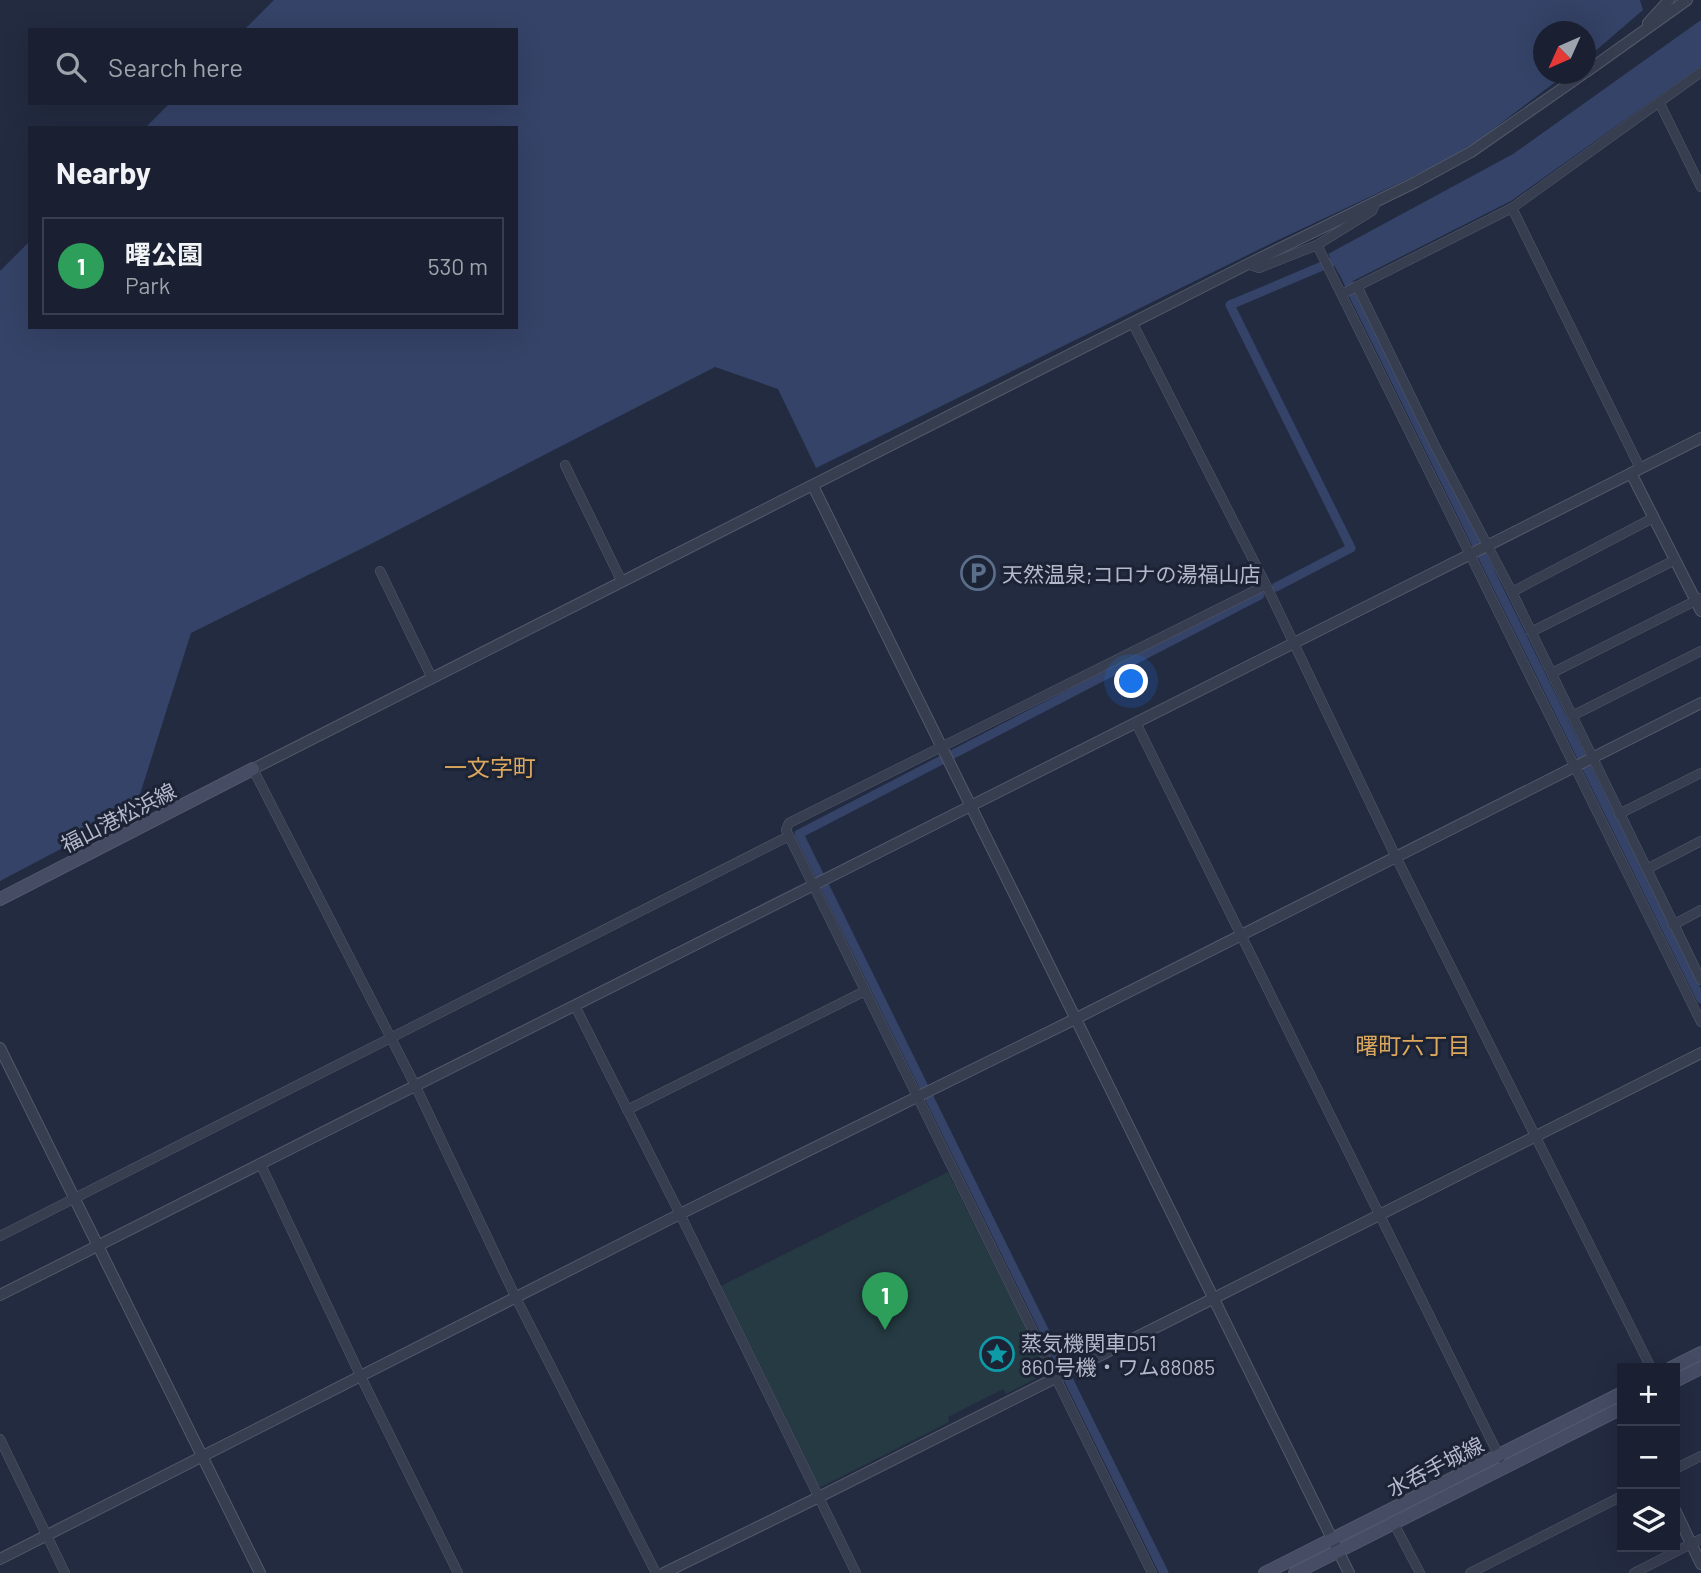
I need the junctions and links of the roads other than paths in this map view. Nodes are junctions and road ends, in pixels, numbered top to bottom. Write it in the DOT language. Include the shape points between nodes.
graph roads {
  1 [pos="1669,0"];
  2 [pos="1687,0"];
  3 [pos="1636,36"];
  4 [pos="1596,64"];
  5 [pos="1701,72"];
  6 [pos="1568,84"];
  7 [pos="1659,102"];
  8 [pos="1701,187"];
  9 [pos="1376,202"];
  10 [pos="1512,208"];
  11 [pos="1319,249"];
  12 [pos="1248,264"];
  13 [pos="1350,290"];
  14 [pos="1133,324"];
  15 [pos="1701,438"];
  16 [pos="565,465"];
  17 [pos="1635,471"];
  18 [pos="813,486"];
  19 [pos="1653,518"];
  20 [pos="1479,551"];
  21 [pos="1675,560"];
  22 [pos="380,571"];
  23 [pos="622,582"];
  24 [pos="1266,585"];
  25 [pos="1512,592"];
  26 [pos="1699,603"];
  27 [pos="1531,632"];
  28 [pos="1294,645"];
  29 [pos="1701,651"];
  30 [pos="1552,673"];
  31 [pos="432,678"];
  32 [pos="1701,703"];
  33 [pos="1572,716"];
  34 [pos="1136,723"];
  35 [pos="942,749"];
  36 [pos="1584,763"];
  37 [pos="253,769"];
  38 [pos="1701,773"];
  39 [pos="971,806"];
  40 [pos="1619,814"];
  41 [pos="789,836"];
  42 [pos="1701,841"];
  43 [pos="1395,855"];
  44 [pos="1647,869"];
  45 [pos="820,884"];
  46 [pos="0,899"];
  47 [pos="1701,911"];
  48 [pos="1673,925"];
  49 [pos="1240,935"];
  50 [pos="1701,980"];
  51 [pos="865,991"];
  52 [pos="575,1006"];
  53 [pos="1075,1018"];
  54 [pos="1701,1022"];
  55 [pos="391,1037"];
  56 [pos="0,1048"];
  57 [pos="1701,1053"];
  58 [pos="415,1085"];
  59 [pos="923,1094"];
  60 [pos="627,1110"];
  61 [pos="1536,1136"];
  62 [pos="260,1163"];
  63 [pos="75,1198"];
  64 [pos="681,1214"];
  65 [pos="1379,1214"];
  66 [pos="0,1236"];
  67 [pos="97,1245"];
  68 [pos="0,1295"];
  69 [pos="516,1298"];
  70 [pos="1213,1298"];
  71 [pos="1701,1353"];
  72 [pos="1649,1363"];
  73 [pos="1680,1364"];
  74 [pos="1701,1368"];
  75 [pos="361,1377"];
  76 [pos="1056,1377"];
  77 [pos="1680,1378"];
  78 [pos="1617,1402"];
  79 [pos="0,1439"];
  80 [pos="202,1456"];
  81 [pos="1701,1456"];
  82 [pos="1502,1461"];
  83 [pos="1680,1466"];
  84 [pos="819,1497"];
  85 [pos="1617,1499"];
  86 [pos="1680,1518"];
  87 [pos="1394,1522"];
  88 [pos="46,1535"];
  89 [pos="1696,1542"];
  90 [pos="1335,1545"];
  91 [pos="0,1559"];
  92 [pos="1701,1564"];
  93 [pos="65,1573"];
  94 [pos="260,1573"];
  95 [pos="458,1573"];
  96 [pos="656,1573"];
  97 [pos="664,1573"];
  98 [pos="856,1573"];
  99 [pos="1152,1573"];
  100 [pos="1265,1573"];
  101 [pos="1295,1573"];
  102 [pos="1349,1573"];
  103 [pos="1420,1573"];
  104 [pos="1470,1573"];
  105 [pos="1634,1573"];
  1 -- 3 [label="street"];
  2 -- 3 [label="street"];
  3 -- 4 [label="street"];
  5 -- 7 [label="street"];
  6 -- 9 [label="street" via="1471,152"];
  7 -- 8 [label="street"];
  7 -- 10 [label="street"];
  9 -- 11 [label="street" via="1373,211"];
  9 -- 12 [label="street"];
  10 -- 13 [label="street"];
  10 -- 17 [label="street"];
  11 -- 12 [label="street" via="1259,268"];
  11 -- 13 [label="street" via="1332,274"];
  12 -- 14 [label="street"];
  13 -- 20 [label="street"];
  13 -- 20 [label="street" via="1435,446"];
  14 -- 18 [label="street"];
  14 -- 24 [label="street"];
  15 -- 17 [label="street"];
  16 -- 23 [label="street"];
  17 -- 19 [label="street"];
  17 -- 20 [label="street"];
  18 -- 23 [label="street"];
  18 -- 35 [label="street"];
  19 -- 21 [label="street"];
  19 -- 25 [label="street"];
  20 -- 25 [label="street"];
  20 -- 28 [label="street"];
  20 -- 36 [label="street"];
  21 -- 26 [label="street"];
  21 -- 27 [label="street"];
  22 -- 31 [label="street"];
  23 -- 31 [label="street"];
  24 -- 28 [label="street"];
  24 -- 35 [label="street"];
  25 -- 27 [label="street"];
  26 -- 30 [label="street"];
  27 -- 30 [label="street"];
  28 -- 34 [label="street"];
  28 -- 43 [label="street"];
  29 -- 33 [label="street"];
  30 -- 33 [label="street"];
  31 -- 37 [label="street"];
  32 -- 36 [label="street"];
  33 -- 36 [label="street"];
  34 -- 39 [label="street"];
  34 -- 49 [label="street"];
  35 -- 39 [label="street"];
  35 -- 41 [label="street" via="789,823"];
  36 -- 40 [label="street"];
  36 -- 43 [label="street"];
  36 -- 54 [label="street"];
  37 -- 46 [label="main road, 福山港松浜線"];
  37 -- 55 [label="street"];
  38 -- 40 [label="street"];
  39 -- 45 [label="street"];
  39 -- 53 [label="street"];
  40 -- 44 [label="street"];
  41 -- 45 [label="street"];
  41 -- 55 [label="street"];
  42 -- 44 [label="street"];
  43 -- 49 [label="street"];
  43 -- 61 [label="street"];
  44 -- 48 [label="street"];
  45 -- 51 [label="street"];
  45 -- 52 [label="street"];
  47 -- 48 [label="street"];
  48 -- 50 [label="street"];
  49 -- 53 [label="street"];
  49 -- 65 [label="street"];
  51 -- 59 [label="street"];
  51 -- 60 [label="street"];
  52 -- 58 [label="street"];
  52 -- 60 [label="street"];
  53 -- 59 [label="street"];
  53 -- 70 [label="street"];
  55 -- 58 [label="street"];
  55 -- 63 [label="street"];
  56 -- 63 [label="street"];
  57 -- 61 [label="street"];
  58 -- 62 [label="street"];
  58 -- 69 [label="street"];
  59 -- 64 [label="street"];
  59 -- 76 [label="street"];
  60 -- 64 [label="street"];
  61 -- 65 [label="street"];
  61 -- 72 [label="street"];
  62 -- 67 [label="street"];
  62 -- 75 [label="street"];
  63 -- 66 [label="street"];
  63 -- 67 [label="street"];
  64 -- 69 [label="street"];
  64 -- 84 [label="street"];
  65 -- 70 [label="street"];
  65 -- 82 [label="street"];
  67 -- 68 [label="street"];
  67 -- 80 [label="street"];
  69 -- 75 [label="street"];
  69 -- 96 [label="street"];
  70 -- 76 [label="street"];
  70 -- 90 [label="street"];
  71 -- 73 [label="main road"];
  74 -- 77 [label="main road"];
  75 -- 80 [label="street"];
  75 -- 95 [label="street"];
  76 -- 84 [label="street"];
  76 -- 99 [label="street"];
  78 -- 82 [label="main road, 水呑手城線"];
  79 -- 88 [label="street"];
  80 -- 88 [label="street"];
  80 -- 94 [label="street"];
  81 -- 83 [label="street"];
  82 -- 87 [label="main road, 水呑手城線"];
  82 -- 90 [label="main road, 水呑手城線"];
  84 -- 97 [label="street"];
  84 -- 98 [label="street"];
  85 -- 104 [label="street"];
  86 -- 89 [label="street"];
  87 -- 90 [label="main road, 水呑手城線"];
  87 -- 103 [label="street"];
  88 -- 91 [label="street"];
  88 -- 93 [label="street"];
  89 -- 92 [label="street"];
  89 -- 105 [label="street"];
  90 -- 100 [label="main road, 水呑手城線"];
  90 -- 101 [label="main road, 水呑手城線"];
  90 -- 102 [label="street"];
}
